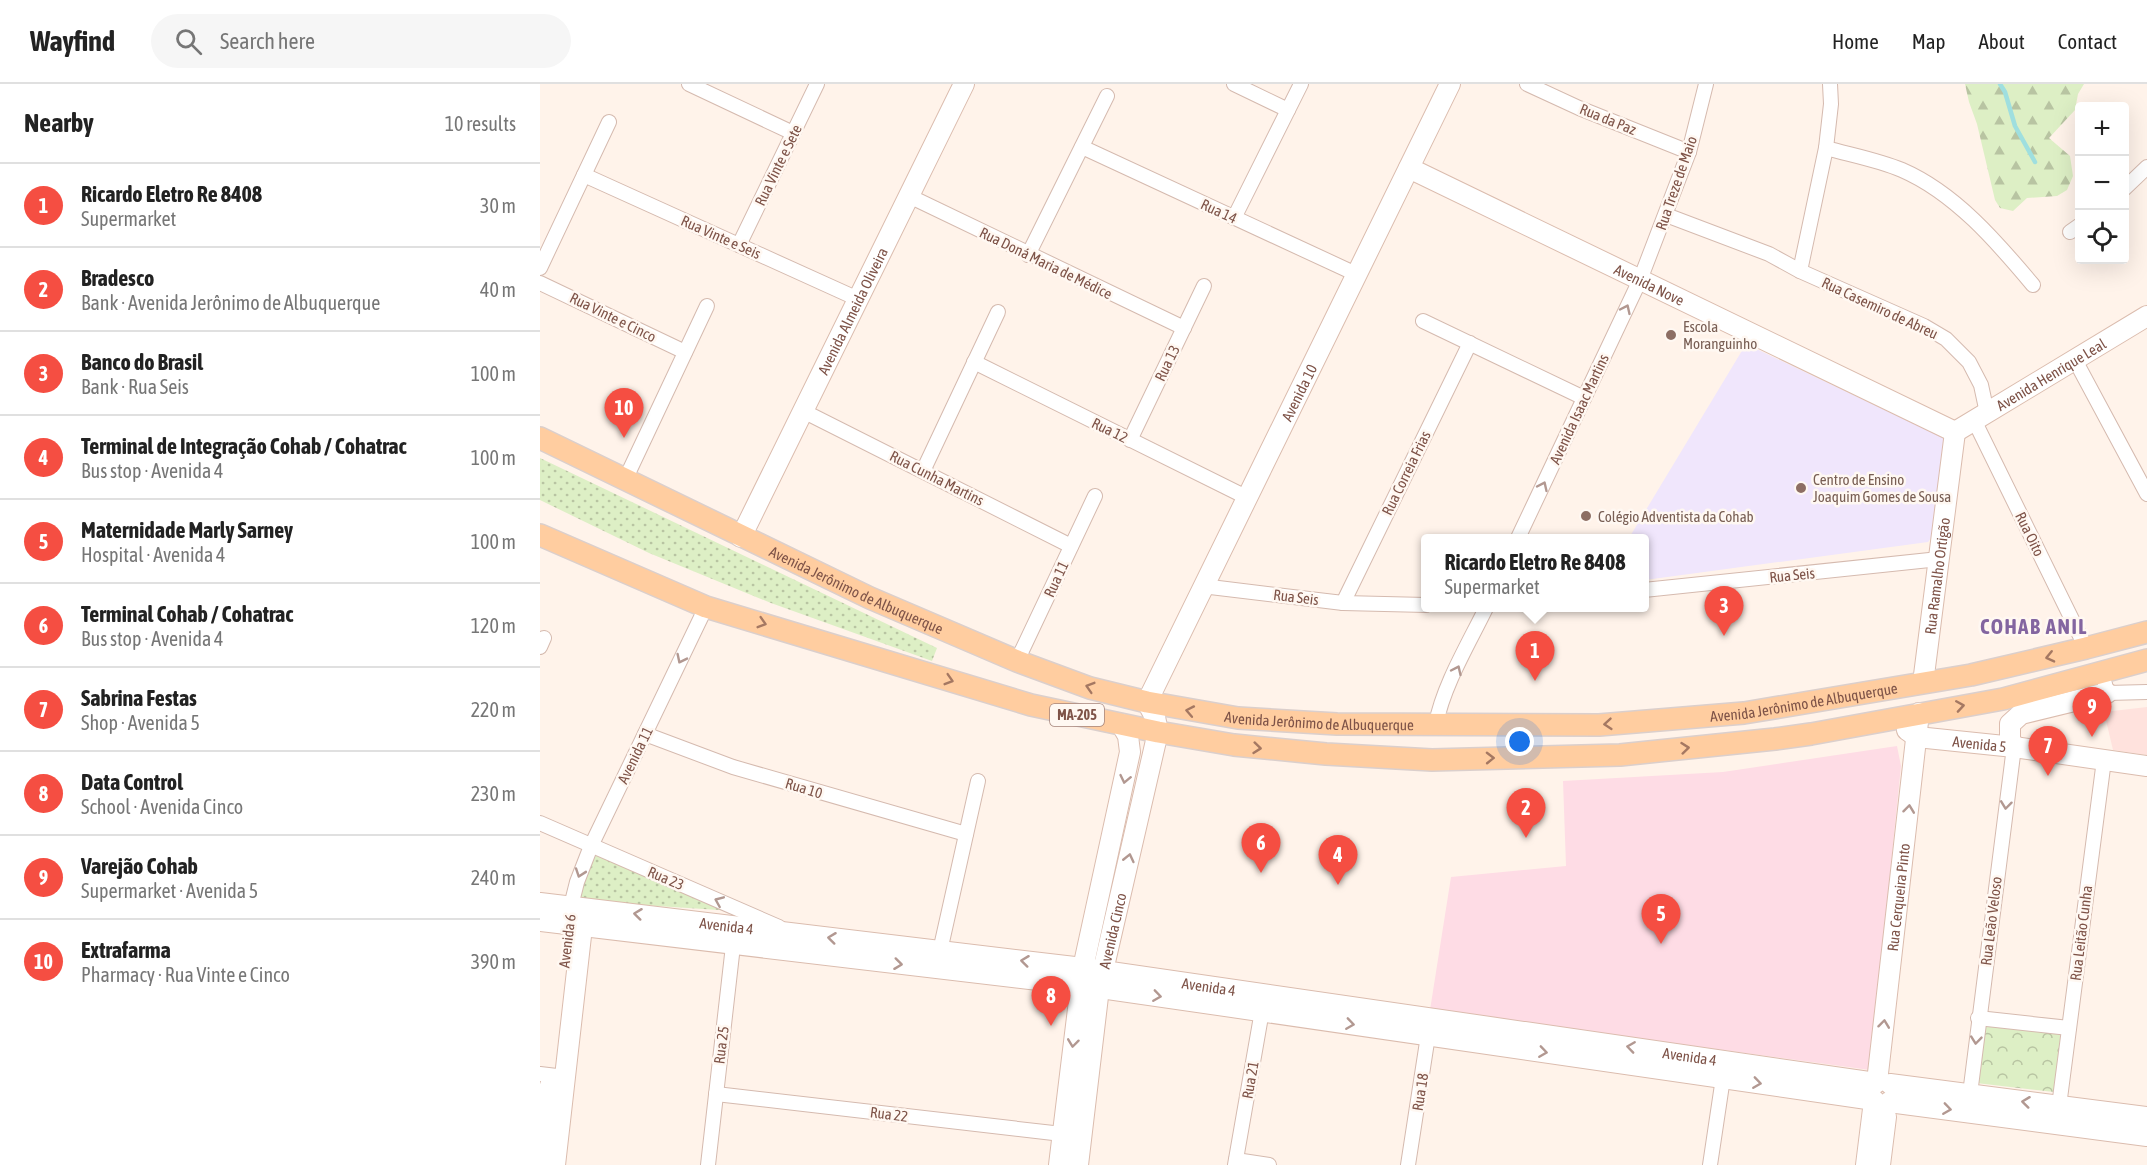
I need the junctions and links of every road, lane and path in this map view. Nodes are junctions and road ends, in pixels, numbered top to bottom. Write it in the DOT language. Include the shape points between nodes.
graph roads {
  1 [pos="689,84"];
  2 [pos="817,84"];
  3 [pos="962,84"];
  4 [pos="1234,84"];
  5 [pos="1301,84"];
  6 [pos="1450,84"];
  7 [pos="1527,84"];
  8 [pos="1706,84"];
  9 [pos="1830,84"];
  10 [pos="1107,96"];
  11 [pos="1288,110"];
  12 [pos="609,122"];
  13 [pos="793,134"];
  14 [pos="1082,147"];
  15 [pos="1826,148"];
  16 [pos="1689,152"];
  17 [pos="2147,167"];
  18 [pos="1409,168"];
  19 [pos="584,175"];
  20 [pos="2129,184"];
  21 [pos="909,196"];
  22 [pos="1666,215"];
  23 [pos="1234,218"];
  24 [pos="739,245"];
  25 [pos="1028,255"];
  26 [pos="540,268"];
  27 [pos="1800,271"];
  28 [pos="1356,274"];
  29 [pos="1640,280"];
  30 [pos="540,283"];
  31 [pos="2033,285"];
  32 [pos="1204,286"];
  33 [pos="858,299"];
  34 [pos="706,306"];
  35 [pos="998,312"];
  36 [pos="2147,316"];
  37 [pos="1423,321"];
  38 [pos="1184,328"];
  39 [pos="1470,343"];
  40 [pos="685,352"];
  41 [pos="2075,360"];
  42 [pos="974,362"];
  43 [pos="1584,398"];
  44 [pos="803,411"];
  45 [pos="1981,417"];
  46 [pos="1955,432"];
  47 [pos="540,438"];
  48 [pos="1130,440"];
  49 [pos="540,453"];
  50 [pos="923,471"];
  51 [pos="2144,479"];
  52 [pos="626,480"];
  53 [pos="2147,494"];
  54 [pos="1095,496"];
  55 [pos="1246,497"];
  56 [pos="540,521"];
  57 [pos="1520,534"];
  58 [pos="540,535"];
  59 [pos="741,537"];
  60 [pos="1071,546"];
  61 [pos="1939,560"];
  62 [pos="1202,586"];
  63 [pos="1649,589"];
  64 [pos="1343,603"];
  65 [pos="1421,605"];
  66 [pos="706,607"];
  67 [pos="1484,612"];
  68 [pos="2147,632"];
  69 [pos="2086,648"];
  70 [pos="2147,660"];
  71 [pos="1017,661"];
  72 [pos="2102,672"];
  73 [pos="1923,683"];
  74 [pos="2147,692"];
  75 [pos="2108,693"];
  76 [pos="1147,702"];
  77 [pos="1919,713"];
  78 [pos="1889,719"];
  79 [pos="1121,724"];
  80 [pos="1436,724"];
  81 [pos="1158,732"];
  82 [pos="645,734"];
  83 [pos="1917,737"];
  84 [pos="2013,747"];
  85 [pos="2104,760"];
  86 [pos="2147,766"];
  87 [pos="978,781"];
  88 [pos="540,823"];
  89 [pos="966,834"];
  90 [pos="591,846"];
  91 [pos="540,903"];
  92 [pos="574,919"];
  93 [pos="540,921"];
  94 [pos="792,933"];
  95 [pos="734,935"];
  96 [pos="940,951"];
  97 [pos="1091,978"];
  98 [pos="1263,1003"];
  99 [pos="1978,1018"];
  100 [pos="1430,1027"];
  101 [pos="2069,1028"];
  102 [pos="1483,1035"];
  103 [pos="552,1076"];
  104 [pos="1723,1078"];
  105 [pos="1881,1093"];
  106 [pos="716,1094"];
  107 [pos="1970,1094"];
  108 [pos="2059,1106"];
  109 [pos="2147,1117"];
  110 [pos="2101,1121"];
  111 [pos="1062,1134"];
  112 [pos="2147,1136"];
  113 [pos="1236,1162"];
  114 [pos="541,1165"];
  115 [pos="555,1165"];
  116 [pos="708,1165"];
  117 [pos="1059,1165"];
  118 [pos="1078,1165"];
  119 [pos="1269,1165"];
  120 [pos="1408,1165"];
  121 [pos="1710,1165"];
  122 [pos="1866,1165"];
  123 [pos="1880,1165"];
  1 -- 13 [label="street"];
  2 -- 13 [label="street, Rua Vinte e Sete"];
  3 -- 21 [label="main road, Avenida Almeida Oliveira"];
  4 -- 11 [label="street"];
  5 -- 11 [label="street"];
  6 -- 18 [label="main road, Avenida 10"];
  7 -- 16 [label="street, Rua da Paz"];
  8 -- 16 [label="street, Rua Treze de Maio"];
  9 -- 15 [label="street"];
  10 -- 14 [label="street"];
  11 -- 23 [label="street"];
  12 -- 19 [label="street"];
  13 -- 24 [label="street, Rua Vinte e Sete"];
  14 -- 23 [label="street, Rua 14"];
  14 -- 25 [label="street"];
  15 -- 27 [label="street"];
  15 -- 31 [label="street" via="1901,170 1943,193"];
  16 -- 22 [label="street, Rua Treze de Maio"];
  17 -- 20 [label="street"];
  18 -- 28 [label="main road, Avenida 10"];
  18 -- 29 [label="main road, Avenida Nove"];
  19 -- 24 [label="street, Rua Vinte e Seis"];
  19 -- 26 [label="street"];
  21 -- 25 [label="street, Rua Doná Maria de Médice"];
  21 -- 33 [label="main road, Avenida Almeida Oliveira"];
  22 -- 27 [label="street, Rua Casemiro de Abreu" via="1770,254"];
  22 -- 29 [label="street, Rua Treze de Maio"];
  23 -- 28 [label="street, Rua 14"];
  24 -- 33 [label="street, Rua Vinte e Seis"];
  25 -- 38 [label="street, Rua Doná Maria de Médice"];
  27 -- 45 [label="street, Rua Casemiro de Abreu" via="1946,339 1969,362 1981,385"];
  28 -- 55 [label="main road, Avenida 10"];
  43 -- 29 [label="street, Avenida Isaac Martins, one-way"];
  29 -- 46 [label="main road, Avenida Nove"];
  30 -- 40 [label="street, Rua Vinte e Cinco"];
  32 -- 38 [label="street, Rua 13"];
  33 -- 44 [label="main road, Avenida Almeida Oliveira"];
  34 -- 40 [label="street"];
  35 -- 42 [label="street"];
  36 -- 41 [label="main road, Avenida Henrique Leal"];
  37 -- 39 [label="street"];
  38 -- 48 [label="street, Rua 13"];
  39 -- 43 [label="street"];
  39 -- 64 [label="street, Rua Correia Frias"];
  40 -- 52 [label="street"];
  41 -- 45 [label="main road, Avenida Henrique Leal"];
  41 -- 51 [label="street"];
  42 -- 48 [label="street, Rua 12"];
  42 -- 50 [label="street"];
  57 -- 43 [label="street, Avenida Isaac Martins, one-way"];
  44 -- 50 [label="street, Rua Cunha Martins"];
  44 -- 59 [label="main road, Avenida Almeida Oliveira"];
  45 -- 46 [label="main road, Avenida Henrique Leal"];
  45 -- 69 [label="street, Rua Oito"];
  46 -- 61 [label="main road, Rua Ramalho Ortigão"];
  47 -- 52 [label="main road, Avenida Jerônimo de Albuquerque"];
  48 -- 55 [label="street, Rua 12"];
  49 -- 59 [label="main road" via="648,503"];
  50 -- 60 [label="street, Rua Cunha Martins"];
  51 -- 53 [label="street"];
  52 -- 59 [label="main road, Avenida Jerônimo de Albuquerque"];
  54 -- 60 [label="street, Rua 11"];
  55 -- 62 [label="main road, Avenida 10"];
  56 -- 66 [label="main road"];
  58 -- 66 [label="main road, Avenida Jerônimo de Albuquerque"];
  59 -- 71 [label="main road, Avenida Jerônimo de Albuquerque"];
  60 -- 71 [label="street, Rua 11"];
  61 -- 63 [label="street, Rua Seis"];
  61 -- 73 [label="main road, Rua Ramalho Ortigão"];
  62 -- 64 [label="street, Rua Seis"];
  62 -- 76 [label="main road, Avenida 10"];
  64 -- 65 [label="street, Rua Seis"];
  66 -- 79 [label="main road, Avenida Jerônimo de Albuquerque / MA-205, one-way" via="1031,705"];
  66 -- 82 [label="street, Avenida 11, one-way"];
  80 -- 67 [label="street, one-way" via="1447,690"];
  68 -- 69 [label="main road, Avenida Jerônimo de Albuquerque"];
  69 -- 73 [label="main road, Avenida Jerônimo de Albuquerque, one-way"];
  70 -- 72 [label="main road, Avenida Jerônimo de Albuquerque"];
  76 -- 71 [label="main road, Avenida Jerônimo de Albuquerque, one-way" via="1090,688"];
  72 -- 75 [label="street"];
  77 -- 72 [label="main road, Avenida Jerônimo de Albuquerque, one-way" via="2003,699"];
  73 -- 80 [label="main road, Avenida Jerônimo de Albuquerque, one-way" via="1744,713 1599,725"];
  74 -- 75 [label="street"];
  75 -- 84 [label="main road" via="2021,714 2010,724"];
  80 -- 76 [label="main road, Avenida Jerônimo de Albuquerque, one-way" via="1282,722"];
  76 -- 81 [label="main road"];
  77 -- 78 [label="main road, Avenida Jerônimo de Albuquerque"];
  77 -- 83 [label="main road, Rua Cerqueira Pinto"];
  81 -- 78 [label="main road, Avenida Jerônimo de Albuquerque, one-way" via="1245,747 1432,760 1620,755 1811,735"];
  78 -- 83 [label="main road, Avenida 5"];
  79 -- 81 [label="main road, Avenida Jerônimo de Albuquerque / MA-205"];
  79 -- 97 [label="main road, Avenida Cinco, one-way" via="1130,752"];
  97 -- 81 [label="main road, Avenida Cinco, one-way"];
  82 -- 89 [label="street, Rua 10" via="733,767"];
  82 -- 90 [label="street, Avenida 11"];
  83 -- 84 [label="main road, Avenida 5"];
  105 -- 83 [label="main road, Rua Cerqueira Pinto, one-way"];
  84 -- 85 [label="main road, Avenida 5"];
  84 -- 99 [label="street, Rua Leão Veloso, one-way"];
  85 -- 86 [label="main road, Avenida 5"];
  85 -- 101 [label="street, Rua Leitão Cunha"];
  87 -- 89 [label="street"];
  88 -- 90 [label="street, Rua 23"];
  89 -- 96 [label="street"];
  90 -- 92 [label="street, Avenida 11, one-way" via="577,882"];
  94 -- 90 [label="street, Rua 23, one-way"];
  91 -- 92 [label="main road, Avenida 4"];
  92 -- 93 [label="main road, Avenida 4"];
  92 -- 95 [label="main road, Avenida 4"];
  92 -- 103 [label="main road, Avenida 6"];
  94 -- 95 [label="main road, Avenida 4"];
  96 -- 94 [label="main road, Avenida 4, one-way"];
  95 -- 97 [label="main road, Avenida 4, one-way"];
  95 -- 106 [label="street, Rua 25"];
  97 -- 96 [label="main road, Avenida 4, one-way"];
  97 -- 98 [label="main road, Avenida 4"];
  97 -- 111 [label="main road, Avenida Cinco, one-way"];
  97 -- 118 [label="main road, Avenida Cinco"];
  98 -- 100 [label="main road, Avenida 4"];
  98 -- 113 [label="street, Rua 21"];
  99 -- 101 [label="street"];
  99 -- 107 [label="street, Rua Leão Veloso, one-way"];
  100 -- 102 [label="main road, Avenida 4"];
  100 -- 120 [label="street, Rua 18"];
  101 -- 108 [label="street, Rua Leitão Cunha"];
  102 -- 104 [label="main road, Avenida 4, one-way"];
  105 -- 102 [label="main road, Avenida 4, one-way"];
  103 -- 114 [label="main road, Avenida 6"];
  103 -- 115 [label="main road, Avenida 6"];
  104 -- 105 [label="main road, Avenida 4, one-way"];
  104 -- 121 [label="street"];
  105 -- 107 [label="main road, Avenida 4"];
  105 -- 110 [label="main road, Avenida 4, one-way"];
  105 -- 122 [label="main road"];
  105 -- 123 [label="main road"];
  106 -- 111 [label="street, Rua 22"];
  106 -- 116 [label="street, Rua 25"];
  108 -- 107 [label="main road, Avenida 4, one-way"];
  108 -- 110 [label="main road, Avenida 4"];
  109 -- 110 [label="main road, Avenida 4"];
  110 -- 112 [label="main road, Avenida 4"];
  111 -- 117 [label="main road, Avenida Cinco"];
  113 -- 119 [label="street"];
}
